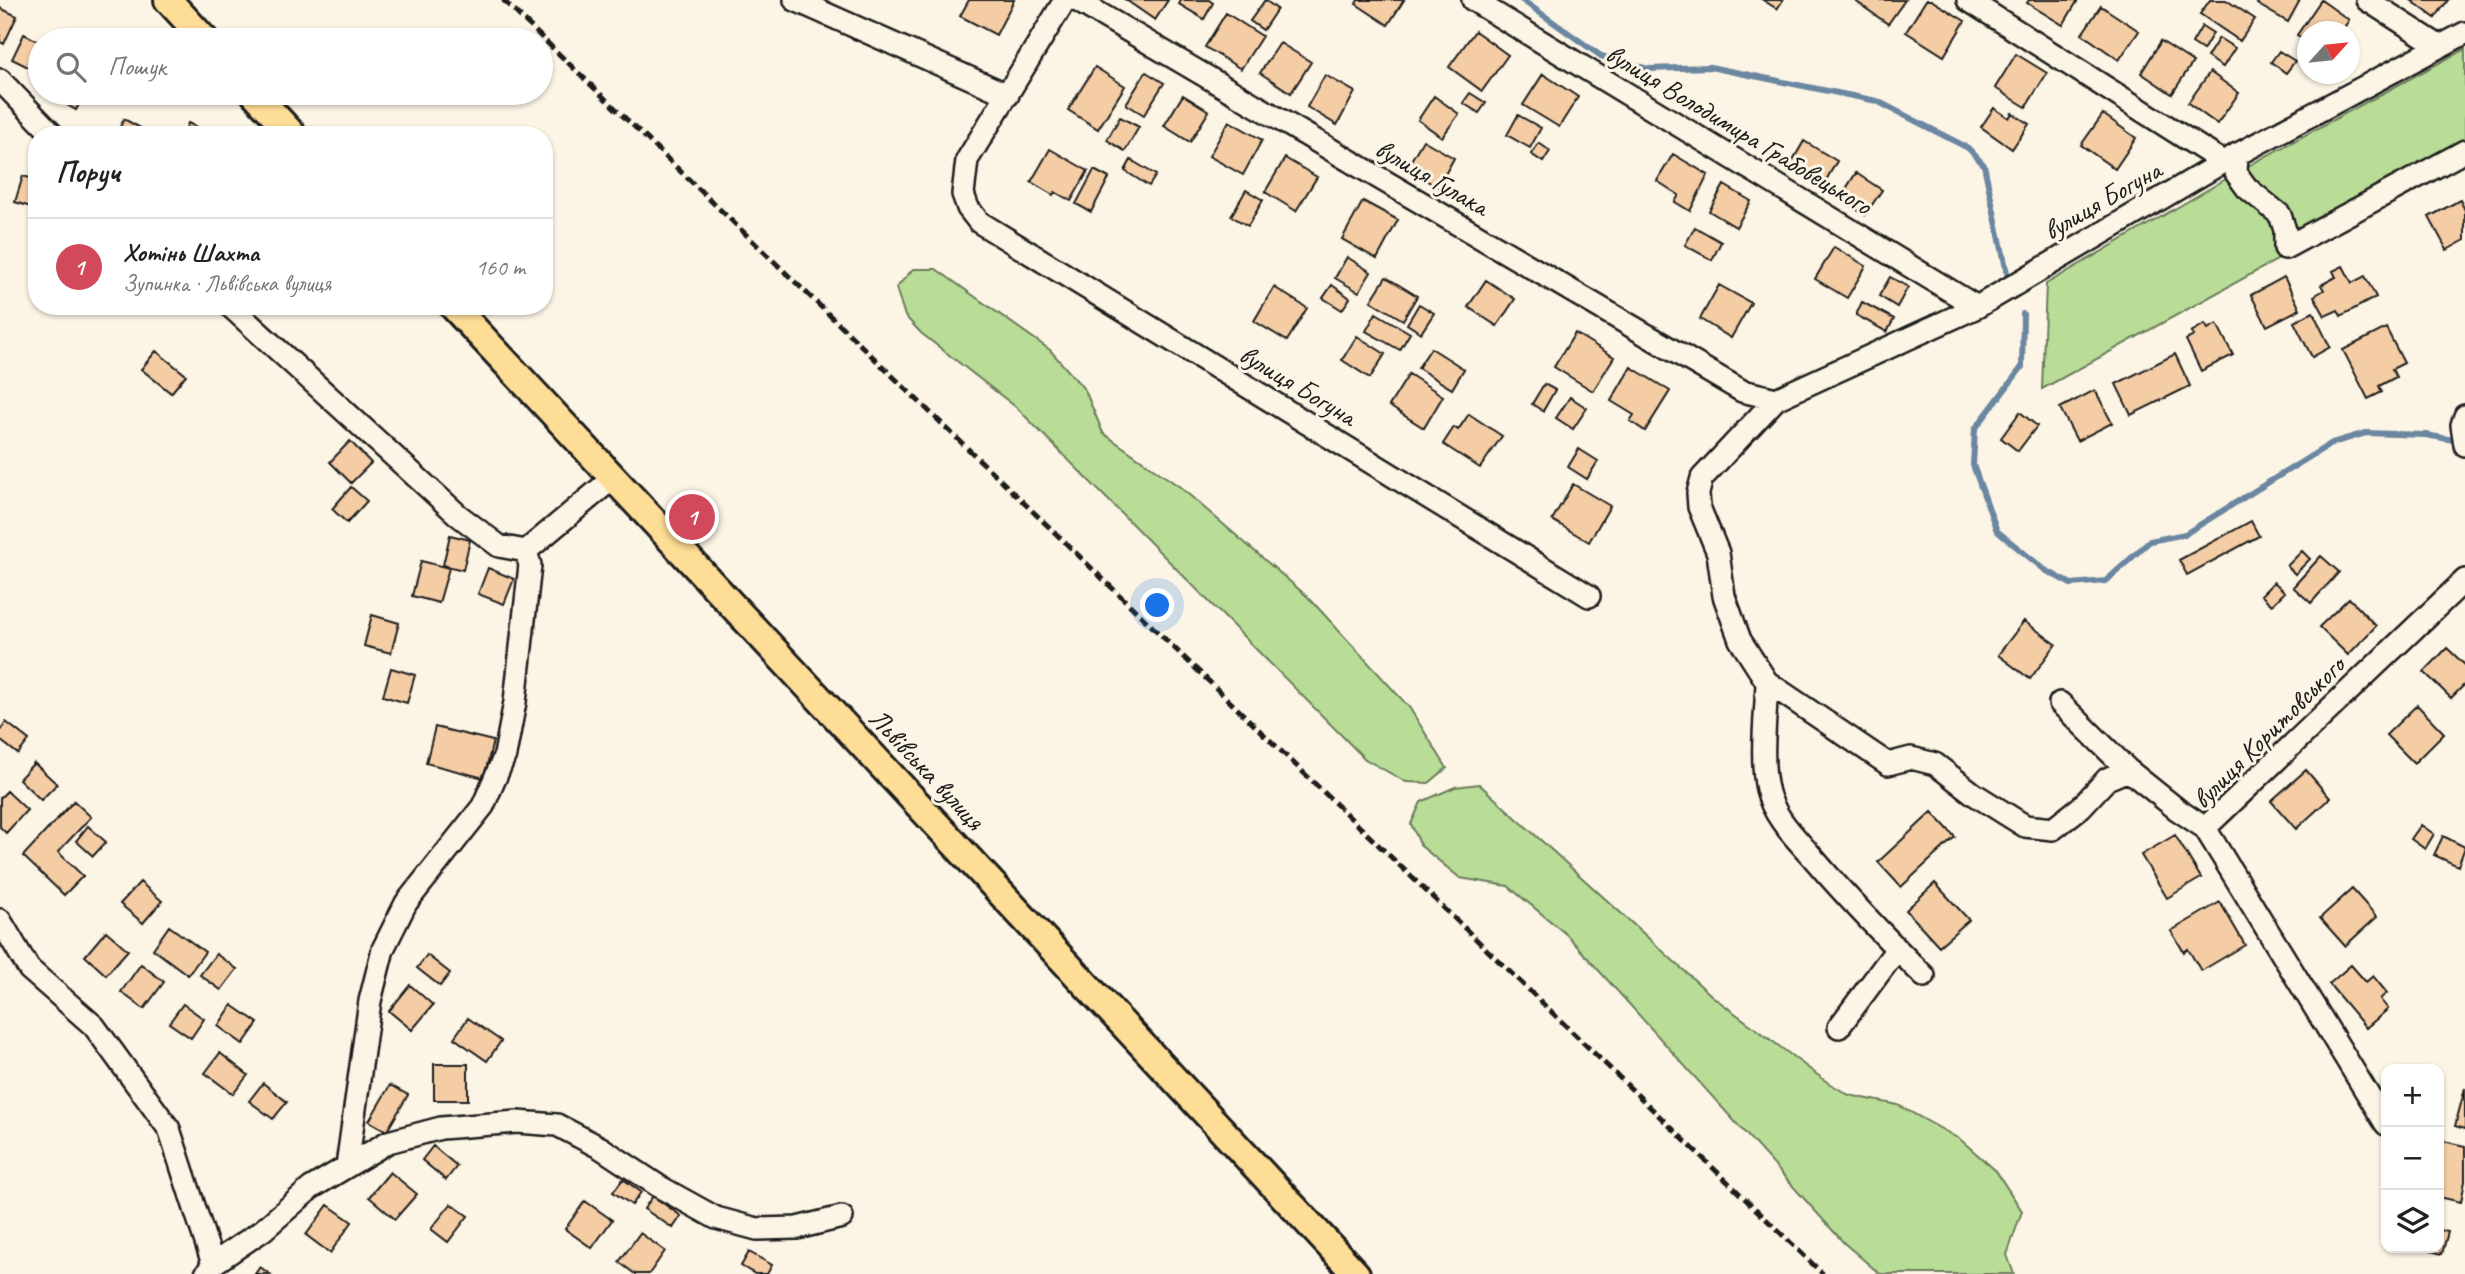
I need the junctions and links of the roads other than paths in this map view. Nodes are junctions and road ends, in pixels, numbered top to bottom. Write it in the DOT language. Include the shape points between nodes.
graph roads {
  1 [pos="168,0"];
  2 [pos="795,0"];
  3 [pos="1065,0"];
  4 [pos="1076,0"];
  5 [pos="1473,0"];
  6 [pos="1968,0"];
  7 [pos="2367,0"];
  8 [pos="194,28"];
  9 [pos="2465,33"];
  10 [pos="2439,46"];
  11 [pos="0,80"];
  12 [pos="1007,95"];
  13 [pos="265,105"];
  14 [pos="43,126"];
  15 [pos="285,126"];
  16 [pos="2465,151"];
  17 [pos="2230,158"];
  18 [pos="1977,307"];
  19 [pos="240,315"];
  20 [pos="461,315"];
  21 [pos="1769,397"];
  22 [pos="613,478"];
  23 [pos="526,551"];
  24 [pos="2465,580"];
  25 [pos="1589,596"];
  26 [pos="1767,682"];
  27 [pos="2060,703"];
  28 [pos="2128,770"];
  29 [pos="2205,828"];
  30 [pos="0,920"];
  31 [pos="1897,949"];
  32 [pos="1924,976"];
  33 [pos="1839,1027"];
  34 [pos="2381,1116"];
  35 [pos="347,1166"];
  36 [pos="842,1217"];
  37 [pos="209,1269"];
  38 [pos="1356,1274"];
  1 -- 8 [label="main road"];
  2 -- 12 [label="street"];
  3 -- 12 [label="street"];
  4 -- 21 [label="street, вулиця Гулака" via="1742,391"];
  5 -- 18 [label="street, вулиця Володимира Грабовецького"];
  6 -- 17 [label="street"];
  7 -- 10 [label="street"];
  9 -- 10 [label="street, вулиця Богуна"];
  10 -- 17 [label="street, вулиця Богуна"];
  11 -- 14 [label="street"];
  12 -- 25 [label="street, вулиця Богуна" via="967,160 963,178 968,208 979,222"];
  13 -- 15 [label="main road"];
  16 -- 17 [label="street" via="2285,248 2280,215 2247,188"];
  17 -- 18 [label="street, вулиця Богуна"];
  18 -- 21 [label="street, вулиця Богуна"];
  19 -- 23 [label="street" via="458,515 499,546"];
  20 -- 22 [label="main road, Львівська вулиця"];
  21 -- 26 [label="street" via="1702,478 1698,493 1740,640"];
  22 -- 23 [label="street"];
  22 -- 38 [label="main road, Львівська вулиця"];
  23 -- 35 [label="street" via="530,565 505,755 483,806 406,903 383,949 370,1001"];
  24 -- 29 [label="street, вулиця Коритовського"];
  26 -- 28 [label="street" via="1888,764 1911,758 1935,764 2025,826 2053,829 2107,779"];
  26 -- 31 [label="street" via="1765,767 1774,809"];
  27 -- 28 [label="street"];
  28 -- 29 [label="street"];
  29 -- 34 [label="street, вулиця Коритовського"];
  30 -- 37 [label="street" via="29,969 94,1026 169,1129"];
  31 -- 32 [label="street"];
  31 -- 33 [label="street"];
  35 -- 36 [label="street" via="388,1142 441,1128 517,1122 557,1125 716,1218 757,1229 797,1228"];
  35 -- 37 [label="street" via="311,1188"];
}
